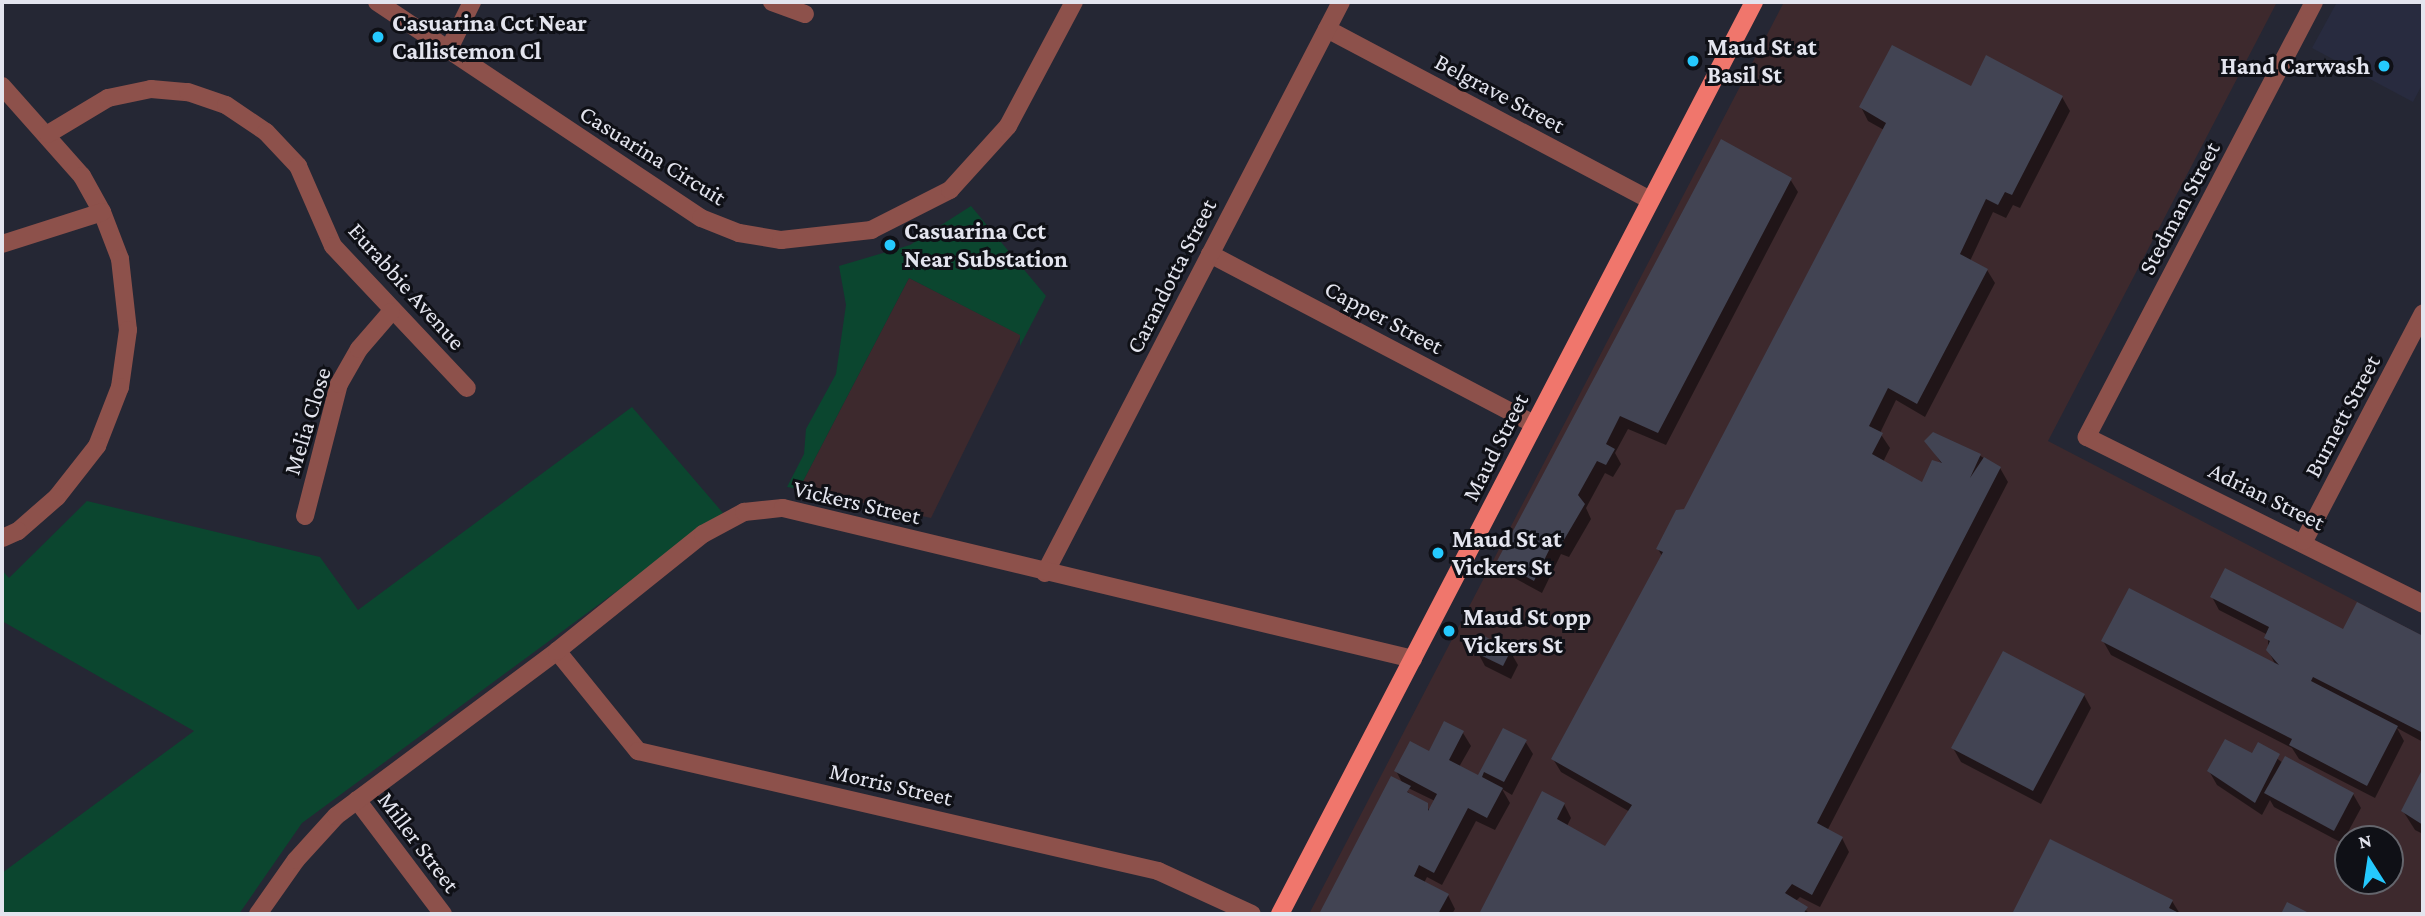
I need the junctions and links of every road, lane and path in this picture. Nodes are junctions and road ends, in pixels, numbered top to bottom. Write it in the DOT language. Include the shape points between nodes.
graph roads {
  1 [pos="377,2"];
  2 [pos="472,2"];
  3 [pos="772,2"];
  4 [pos="1074,2"];
  5 [pos="1341,2"];
  6 [pos="1754,2"];
  7 [pos="2314,2"];
  8 [pos="805,14"];
  9 [pos="1327,29"];
  10 [pos="448,51"];
  11 [pos="2,86"];
  12 [pos="48,134"];
  13 [pos="1650,200"];
  14 [pos="102,212"];
  15 [pos="2,244"];
  16 [pos="1210,254"];
  17 [pos="391,312"];
  18 [pos="2423,313"];
  19 [pos="467,388"];
  20 [pos="1535,424"];
  21 [pos="2087,437"];
  22 [pos="305,516"];
  23 [pos="2,538"];
  24 [pos="2304,541"];
  25 [pos="1045,573"];
  26 [pos="2423,604"];
  27 [pos="557,651"];
  28 [pos="1413,659"];
  29 [pos="357,800"];
  30 [pos="258,914"];
  31 [pos="443,914"];
  32 [pos="1252,914"];
  33 [pos="1280,914"];
  1 -- 10 [label="street, Casuarina Circuit"];
  2 -- 10 [label="street"];
  3 -- 8 [label="street"];
  4 -- 10 [label="street, Casuarina Circuit" via="1008,126 950,190 871,230 825,238 781,240 739,233 701,218"];
  5 -- 9 [label="street, Carandotta Street"];
  6 -- 13 [label="main road, Maud Street"];
  7 -- 21 [label="street, Stedman Street"];
  9 -- 13 [label="street, Belgrave Street"];
  9 -- 16 [label="street, Carandotta Street"];
  11 -- 12 [label="street"];
  12 -- 14 [label="street" via="82,176"];
  12 -- 17 [label="street, Eurabbie Avenue" via="108,98 151,89 188,92 226,105 267,132 298,166 333,246"];
  13 -- 20 [label="main road, Maud Street"];
  14 -- 15 [label="street"];
  14 -- 23 [label="street" via="120,259 127,318 120,387 89,456 57,497 18,531"];
  16 -- 20 [label="street, Capper Street"];
  16 -- 25 [label="street, Carandotta Street"];
  17 -- 19 [label="street, Eurabbie Avenue"];
  17 -- 22 [label="street, Melia Close" via="359,349 339,384"];
  18 -- 24 [label="street, Burnett Street"];
  20 -- 28 [label="main road, Maud Street"];
  21 -- 24 [label="street, Adrian Street"];
  24 -- 26 [label="street, Adrian Street"];
  25 -- 27 [label="street, Vickers Street" via="783,508 744,512 704,534"];
  25 -- 28 [label="street, Vickers Street"];
  27 -- 29 [label="street, Vickers Street"];
  27 -- 32 [label="street, Morris Street" via="638,751 1158,872"];
  28 -- 33 [label="main road, Maud Street"];
  29 -- 30 [label="street, Vickers Street" via="296,860"];
  29 -- 31 [label="street, Miller Street"];
}
